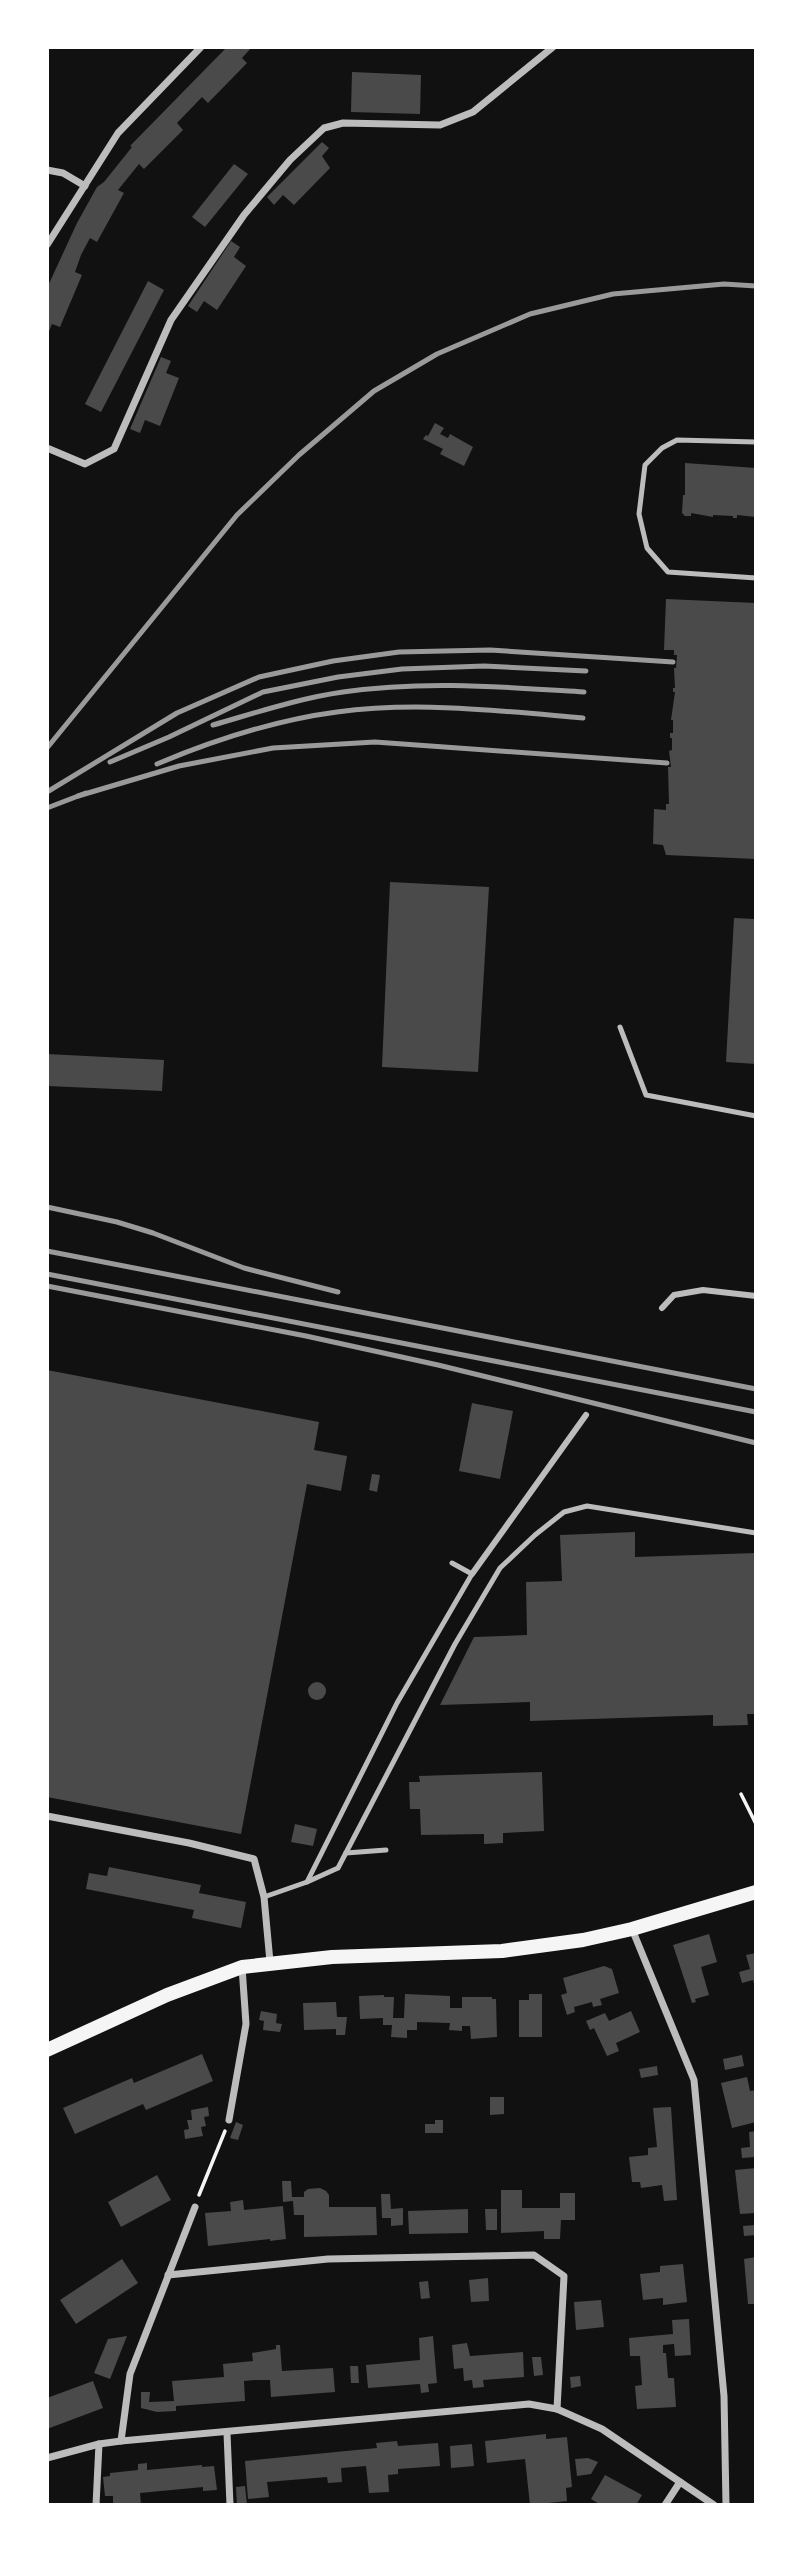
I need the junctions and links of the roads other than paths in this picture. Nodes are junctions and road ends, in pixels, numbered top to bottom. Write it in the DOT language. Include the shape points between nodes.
graph roads {
  1 [pos="201,47"];
  2 [pos="553,47"];
  3 [pos="47,170"];
  4 [pos="85,186"];
  5 [pos="47,246"];
  6 [pos="756,442"];
  7 [pos="47,449"];
  8 [pos="756,578"];
  9 [pos="620,1027"];
  10 [pos="756,1116"];
  11 [pos="756,1296"];
  12 [pos="662,1308"];
  13 [pos="586,1415"];
  14 [pos="756,1533"];
  15 [pos="452,1563"];
  16 [pos="472,1574"];
  17 [pos="47,1816"];
  18 [pos="386,1850"];
  19 [pos="346,1853"];
  20 [pos="307,1882"];
  21 [pos="756,1892"];
  22 [pos="264,1897"];
  23 [pos="632,1929"];
  24 [pos="270,1962"];
  25 [pos="243,1967"];
  26 [pos="47,2050"];
  27 [pos="229,2120"];
  28 [pos="195,2207"];
  29 [pos="168,2275"];
  30 [pos="556,2409"];
  31 [pos="227,2433"];
  32 [pos="121,2441"];
  33 [pos="99,2444"];
  34 [pos="47,2458"];
  35 [pos="680,2482"];
  36 [pos="96,2505"];
  37 [pos="230,2505"];
  38 [pos="665,2505"];
  39 [pos="715,2505"];
  40 [pos="726,2505"];
  1 -- 4 [label="street" via="118,133"];
  2 -- 7 [label="street" via="473,112 440,125 343,124 324,128 243,215 171,320 114,449 85,464"];
  3 -- 4 [label="street"];
  4 -- 5 [label="street"];
  6 -- 8 [label="lane" via="677,440 662,448 645,465 639,514 647,548 668,572"];
  9 -- 10 [label="lane" via="646,1095"];
  11 -- 12 [label="street" via="703,1290 674,1295"];
  13 -- 16 [label="street"];
  14 -- 19 [label="lane" via="587,1506 564,1512 500,1568"];
  15 -- 16 [label="lane"];
  16 -- 20 [label="lane" via="397,1703"];
  17 -- 22 [label="street" via="254,1859"];
  18 -- 19 [label="lane"];
  19 -- 20 [label="lane" via="338,1868"];
  20 -- 22 [label="lane"];
  21 -- 23 [label="main road"];
  22 -- 24 [label="street"];
  23 -- 24 [label="main road" via="502,1951"];
  23 -- 40 [label="street" via="694,2080 724,2396"];
  24 -- 25 [label="main road"];
  25 -- 26 [label="main road" via="167,1995"];
  25 -- 27 [label="street" via="246,2024"];
  28 -- 29 [label="street"];
  29 -- 30 [label="street" via="328,2259 534,2255 564,2276"];
  29 -- 32 [label="street" via="130,2374"];
  30 -- 31 [label="street" via="529,2404"];
  30 -- 35 [label="street" via="602,2429"];
  31 -- 32 [label="street"];
  31 -- 37 [label="street"];
  32 -- 33 [label="street"];
  33 -- 34 [label="street"];
  33 -- 36 [label="street"];
  35 -- 38 [label="street"];
  35 -- 39 [label="street"];
}
